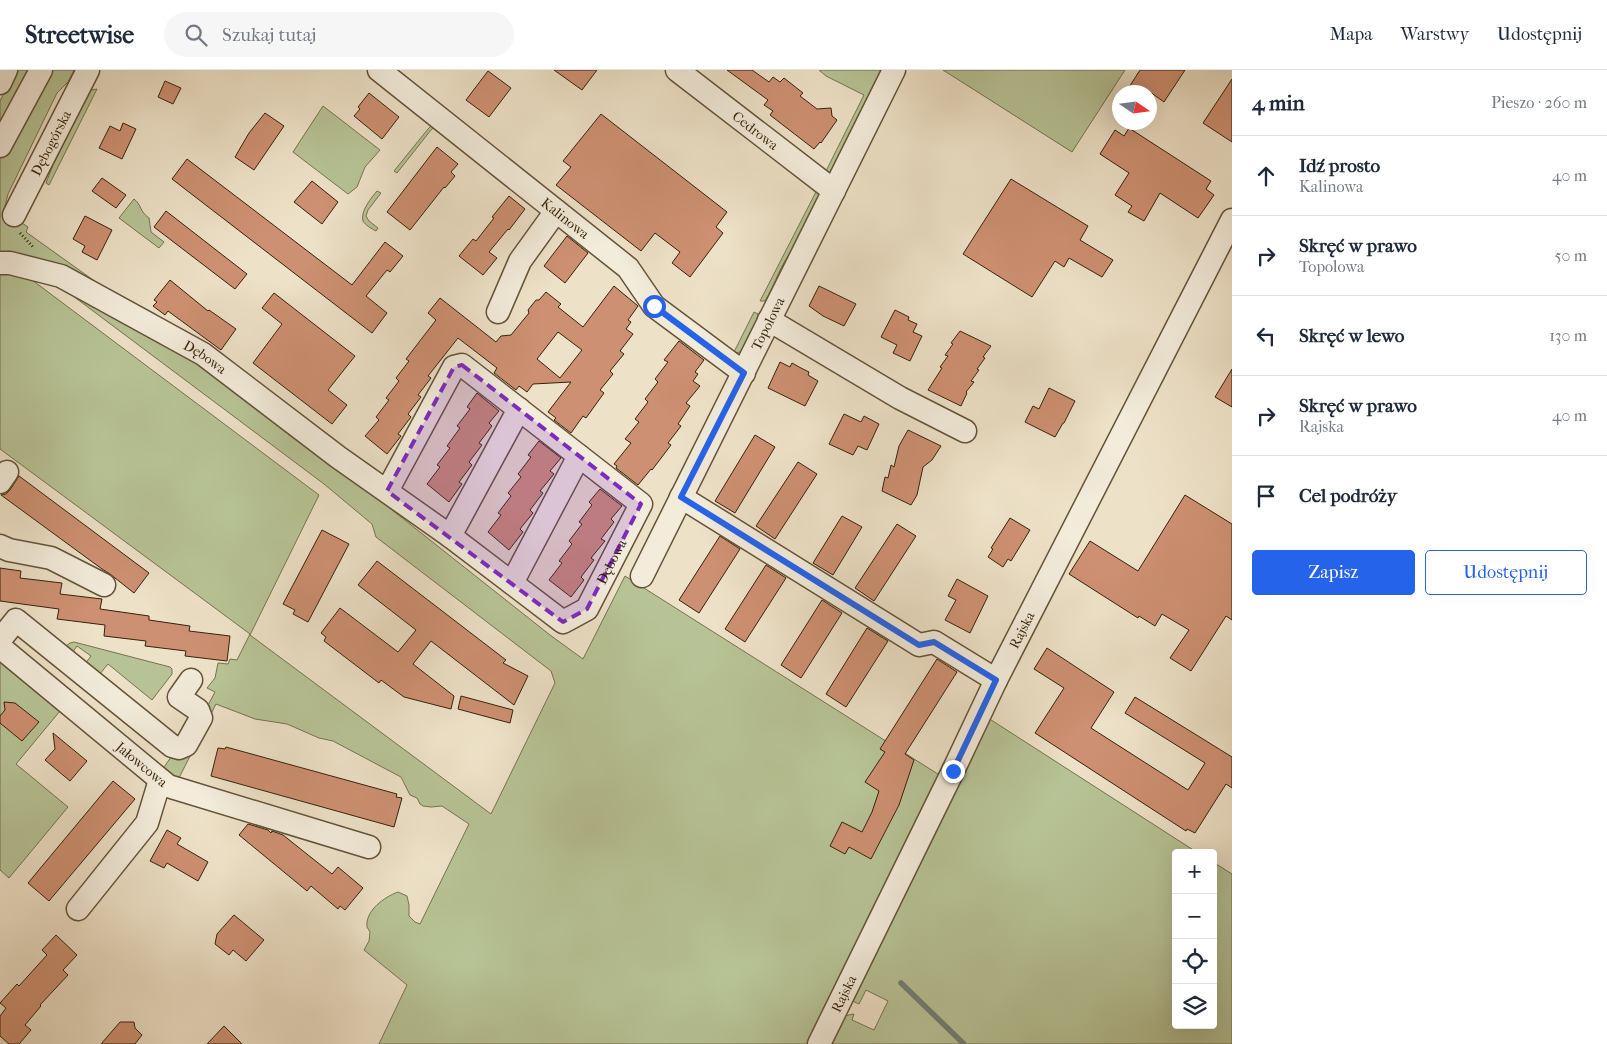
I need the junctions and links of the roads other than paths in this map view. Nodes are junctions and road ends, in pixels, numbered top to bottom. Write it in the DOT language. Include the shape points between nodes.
graph roads {
  1 [pos="6,70"];
  2 [pos="41,70"];
  3 [pos="88,70"];
  4 [pos="379,70"];
  5 [pos="676,70"];
  6 [pos="894,70"];
  7 [pos="0,84"];
  8 [pos="0,146"];
  9 [pos="834,191"];
  10 [pos="556,211"];
  11 [pos="1232,220"];
  12 [pos="15,228"];
  13 [pos="0,263"];
  14 [pos="498,312"];
  15 [pos="769,320"];
  16 [pos="744,373"];
  17 [pos="519,409"];
  18 [pos="965,431"];
  19 [pos="579,456"];
  20 [pos="387,491"];
  21 [pos="681,497"];
  22 [pos="450,536"];
  23 [pos="0,546"];
  24 [pos="642,576"];
  25 [pos="512,583"];
  26 [pos="104,585"];
  27 [pos="8,615"];
  28 [pos="0,640"];
  29 [pos="0,647"];
  30 [pos="191,680"];
  31 [pos="996,680"];
  32 [pos="160,780"];
  33 [pos="369,847"];
  34 [pos="78,909"];
  35 [pos="819,1044"];
  1 -- 7 [label="street"];
  2 -- 8 [label="street"];
  3 -- 12 [label="street, Dębogórska"];
  4 -- 10 [label="street, Kalinowa"];
  5 -- 9 [label="street, Cedrowa"];
  6 -- 9 [label="street, Topolowa"];
  9 -- 15 [label="street, Topolowa"];
  10 -- 14 [label="street" via="520,261"];
  10 -- 16 [label="street, Kalinowa" via="628,268 654,306"];
  11 -- 31 [label="street, Rajska"];
  13 -- 20 [label="street, Dębowa" via="61,276 203,354"];
  15 -- 16 [label="street, Topolowa"];
  15 -- 18 [label="street" via="900,398"];
  16 -- 21 [label="street, Topolowa"];
  17 -- 19 [label="street, Dębowa"];
  17 -- 20 [label="street, Dębowa" via="462,365 454,367"];
  17 -- 22 [label="street"];
  19 -- 25 [label="street"];
  19 -- 25 [label="street, Dębowa" via="641,504 587,609 563,622"];
  20 -- 22 [label="street, Dębowa"];
  21 -- 24 [label="street, Topolowa"];
  21 -- 31 [label="street" via="919,645 934,642"];
  22 -- 25 [label="street, Dębowa"];
  23 -- 26 [label="street" via="51,558"];
  27 -- 28 [label="street"];
  27 -- 30 [label="street" via="172,746 179,748 186,745 201,718 198,710 179,697"];
  29 -- 32 [label="street, Jałowcowa"];
  31 -- 35 [label="street, Rajska"];
  32 -- 33 [label="street, Jałowcowa" via="168,786"];
  32 -- 34 [label="street" via="147,823"];
}
